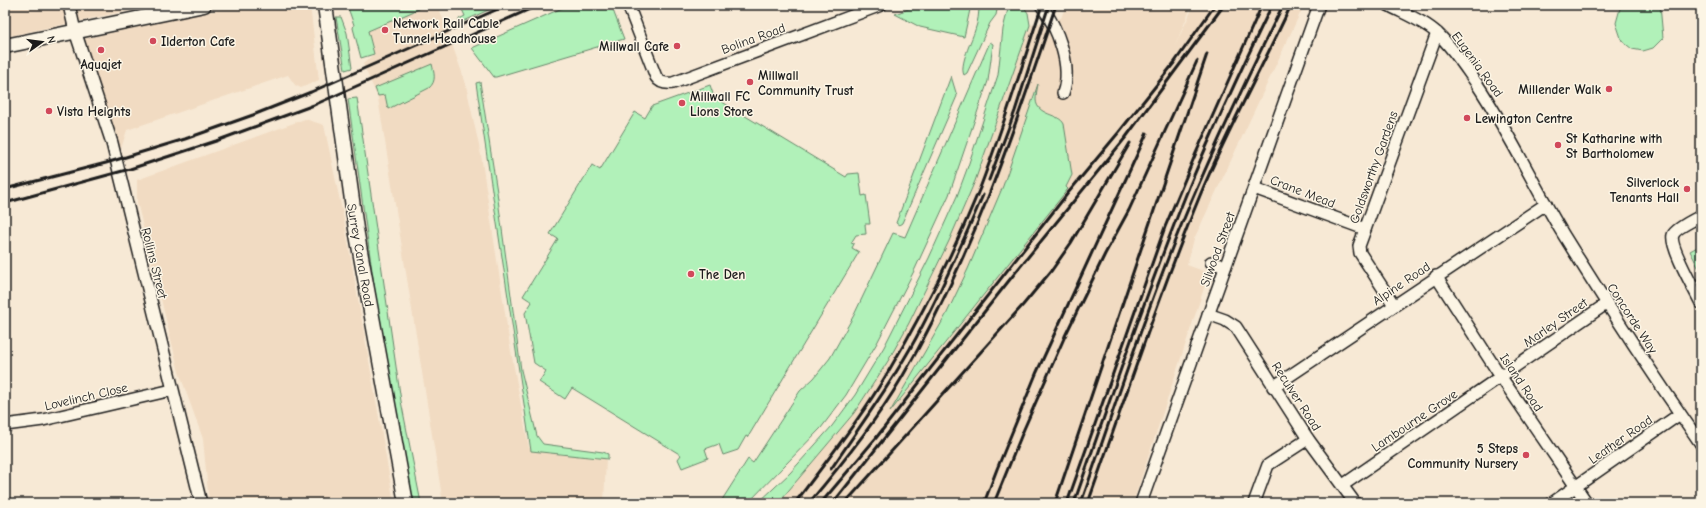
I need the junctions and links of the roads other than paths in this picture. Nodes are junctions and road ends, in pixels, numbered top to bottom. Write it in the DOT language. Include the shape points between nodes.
graph roads {
  1 [pos="69,5"];
  2 [pos="204,5"];
  3 [pos="325,5"];
  4 [pos="628,5"];
  5 [pos="881,5"];
  6 [pos="1041,5"];
  7 [pos="1319,5"];
  8 [pos="1388,5"];
  9 [pos="75,31"];
  10 [pos="1437,33"];
  11 [pos="5,46"];
  12 [pos="1063,93"];
  13 [pos="1254,188"];
  14 [pos="1546,204"];
  15 [pos="1701,216"];
  16 [pos="1365,229"];
  17 [pos="1211,262"];
  18 [pos="1225,267"];
  19 [pos="1436,276"];
  20 [pos="1701,303"];
  21 [pos="1394,304"];
  22 [pos="1606,304"];
  23 [pos="1208,314"];
  24 [pos="1501,377"];
  25 [pos="1273,387"];
  26 [pos="172,390"];
  27 [pos="1680,414"];
  28 [pos="5,425"];
  29 [pos="1308,439"];
  30 [pos="1701,444"];
  31 [pos="1343,485"];
  32 [pos="1576,487"];
  33 [pos="201,503"];
  34 [pos="406,503"];
  35 [pos="1141,503"];
  36 [pos="1254,503"];
  37 [pos="1355,503"];
  38 [pos="1552,503"];
  39 [pos="1587,503"];
  1 -- 9 [label="street, Rollins Street"];
  2 -- 9 [label="street"];
  3 -- 34 [label="street, Surrey Canal Road" via="356,229"];
  4 -- 5 [label="street, Bolina Road" via="658,80 663,83 673,83"];
  6 -- 12 [label="street" via="1054,25 1064,55 1067,75"];
  7 -- 13 [label="street, Silwood Street"];
  8 -- 10 [label="street, Eugenia Road"];
  9 -- 11 [label="street"];
  9 -- 26 [label="street, Rollins Street" via="112,143"];
  10 -- 14 [label="street, Eugenia Road" via="1487,98"];
  10 -- 16 [label="street, Goldsworthy Gardens"];
  13 -- 16 [label="street, Crane Mead"];
  13 -- 18 [label="street, Silwood Street"];
  14 -- 19 [label="street, Alpine Road"];
  14 -- 22 [label="street, Concorde Way"];
  15 -- 20 [label="street" via="1673,234 1678,257"];
  16 -- 21 [label="street, Goldsworthy Gardens" via="1359,246 1360,253"];
  17 -- 18 [label="street"];
  18 -- 23 [label="street, Silwood Street"];
  19 -- 21 [label="street, Alpine Road"];
  19 -- 24 [label="street, Island Road"];
  21 -- 25 [label="street, Alpine Road"];
  22 -- 24 [label="street, Marley Street"];
  22 -- 27 [label="street, Concorde Way"];
  23 -- 25 [label="street, Reculver Road" via="1225,320 1236,328"];
  23 -- 35 [label="street, Silwood Street"];
  24 -- 31 [label="street, Lambourne Grove"];
  24 -- 32 [label="street, Island Road"];
  25 -- 29 [label="street, Reculver Road"];
  26 -- 28 [label="street, Lovelinch Close" via="43,420"];
  26 -- 33 [label="street, Rollins Street"];
  27 -- 30 [label="street, Concorde Way"];
  27 -- 32 [label="street, Leather Road"];
  29 -- 31 [label="street, Reculver Road"];
  29 -- 36 [label="street" via="1268,465"];
  31 -- 37 [label="street, Reculver Road"];
  32 -- 38 [label="street, Leather Road"];
  32 -- 39 [label="street, Island Road"];
}
